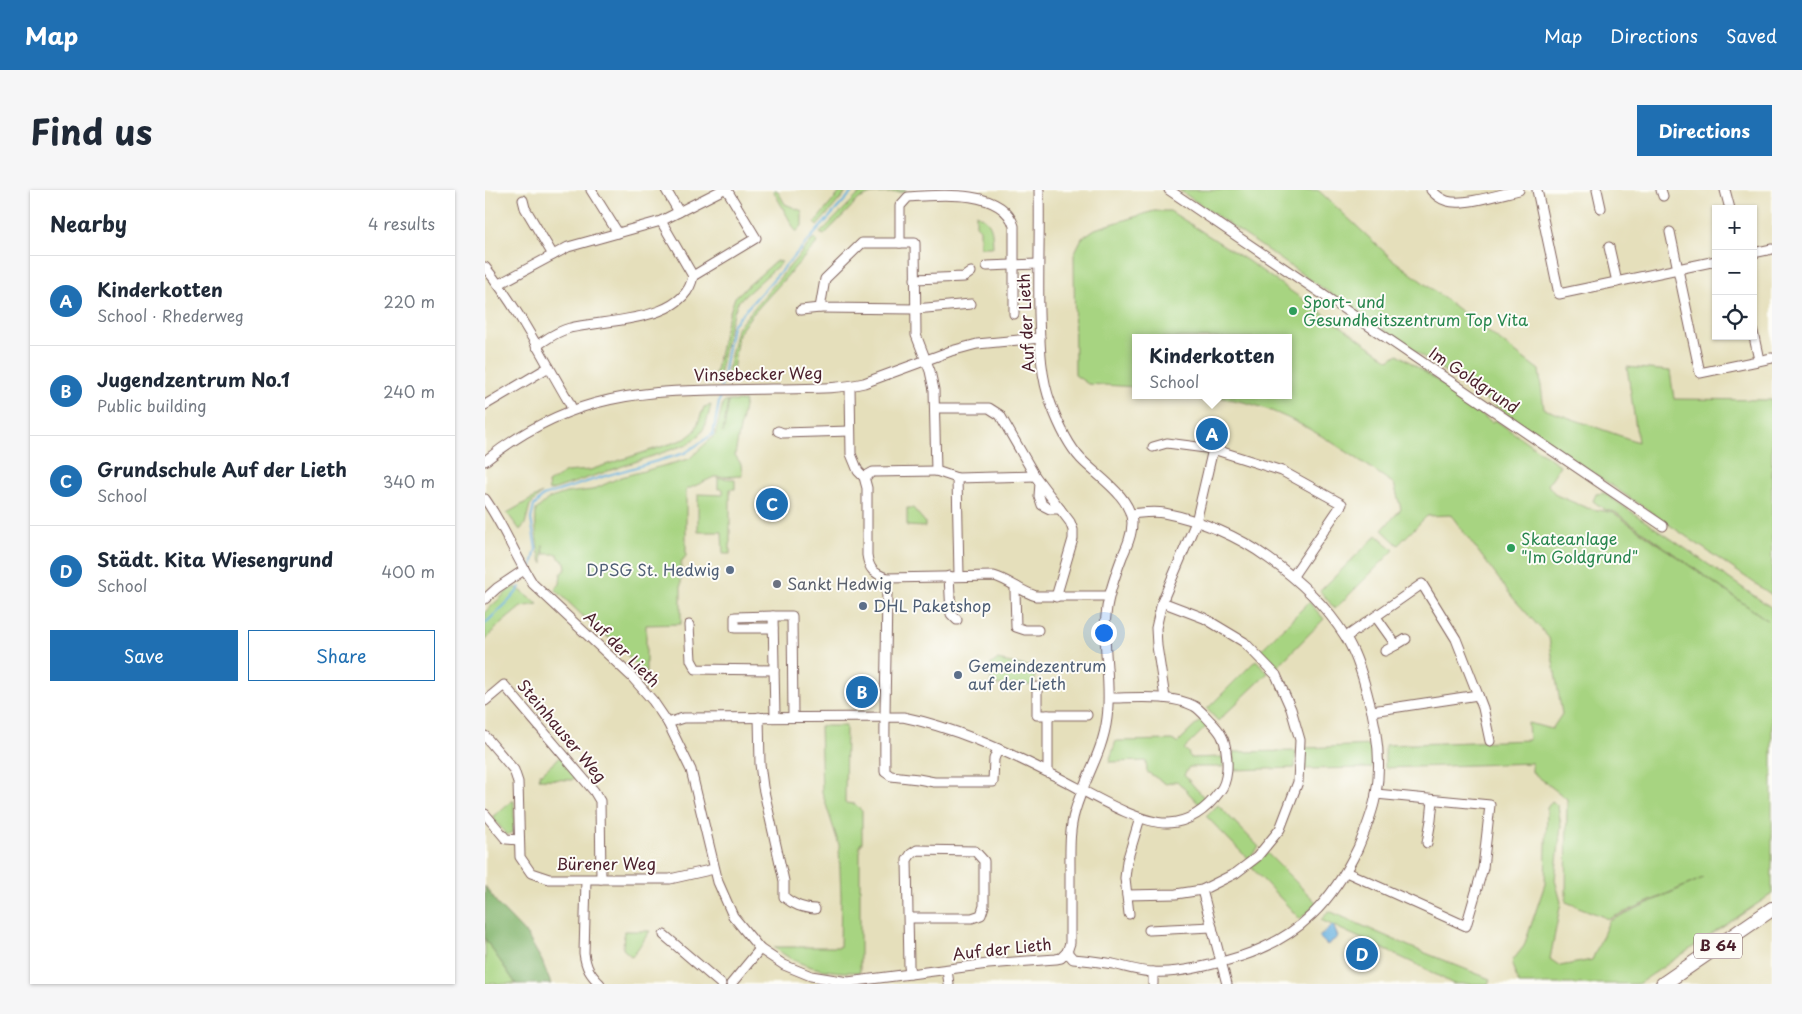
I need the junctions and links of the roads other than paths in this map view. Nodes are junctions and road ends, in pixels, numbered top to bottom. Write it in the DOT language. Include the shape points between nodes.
graph roads {
  1 [pos="591,190"];
  2 [pos="666,190"];
  3 [pos="722,190"];
  4 [pos="727,190"];
  5 [pos="1039,190"];
  6 [pos="1169,190"];
  7 [pos="1431,190"];
  8 [pos="1519,190"];
  9 [pos="1537,190"];
  10 [pos="1597,190"];
  11 [pos="1725,190"];
  12 [pos="523,200"];
  13 [pos="1729,205"];
  14 [pos="1601,208"];
  15 [pos="679,212"];
  16 [pos="661,221"];
  17 [pos="1670,232"];
  18 [pos="618,233"];
  19 [pos="900,243"];
  20 [pos="1609,247"];
  21 [pos="1772,249"];
  22 [pos="1757,252"];
  23 [pos="553,255"];
  24 [pos="1712,262"];
  25 [pos="1038,264"];
  26 [pos="1014,265"];
  27 [pos="987,266"];
  28 [pos="485,267"];
  29 [pos="1678,269"];
  30 [pos="971,272"];
  31 [pos="693,276"];
  32 [pos="915,279"];
  33 [pos="1617,282"];
  34 [pos="499,284"];
  35 [pos="971,304"];
  36 [pos="820,308"];
  37 [pos="915,309"];
  38 [pos="801,310"];
  39 [pos="1014,314"];
  40 [pos="1040,338"];
  41 [pos="1755,340"];
  42 [pos="536,346"];
  43 [pos="1772,358"];
  44 [pos="926,359"];
  45 [pos="1759,360"];
  46 [pos="549,367"];
  47 [pos="850,387"];
  48 [pos="485,405"];
  49 [pos="936,408"];
  50 [pos="571,409"];
  51 [pos="779,431"];
  52 [pos="850,431"];
  53 [pos="1153,448"];
  54 [pos="1213,449"];
  55 [pos="485,461"];
  56 [pos="936,471"];
  57 [pos="864,477"];
  58 [pos="957,478"];
  59 [pos="1038,479"];
  60 [pos="485,498"];
  61 [pos="1131,514"];
  62 [pos="1196,522"];
  63 [pos="1663,526"];
  64 [pos="524,570"];
  65 [pos="954,576"];
  66 [pos="1293,576"];
  67 [pos="887,578"];
  68 [pos="1017,587"];
  69 [pos="1109,596"];
  70 [pos="1056,597"];
  71 [pos="485,599"];
  72 [pos="1162,602"];
  73 [pos="773,616"];
  74 [pos="1376,617"];
  75 [pos="957,620"];
  76 [pos="689,625"];
  77 [pos="773,628"];
  78 [pos="1038,630"];
  79 [pos="1346,637"];
  80 [pos="1406,639"];
  81 [pos="1396,645"];
  82 [pos="1385,651"];
  83 [pos="773,670"];
  84 [pos="1037,687"];
  85 [pos="1478,695"];
  86 [pos="1109,698"];
  87 [pos="1165,698"];
  88 [pos="485,701"];
  89 [pos="1372,711"];
  90 [pos="1048,715"];
  91 [pos="1087,715"];
  92 [pos="793,716"];
  93 [pos="884,716"];
  94 [pos="759,717"];
  95 [pos="775,717"];
  96 [pos="668,723"];
  97 [pos="485,736"];
  98 [pos="1490,741"];
  99 [pos="998,749"];
  100 [pos="1047,772"];
  101 [pos="1083,790"];
  102 [pos="1376,794"];
  103 [pos="1433,800"];
  104 [pos="485,814"];
  105 [pos="1141,818"];
  106 [pos="519,840"];
  107 [pos="1427,843"];
  108 [pos="714,869"];
  109 [pos="1347,872"];
  110 [pos="601,879"];
  111 [pos="586,880"];
  112 [pos="1202,890"];
  113 [pos="1127,895"];
  114 [pos="815,909"];
  115 [pos="1772,909"];
  116 [pos="1129,914"];
  117 [pos="909,918"];
  118 [pos="1212,928"];
  119 [pos="1149,930"];
  120 [pos="664,935"];
  121 [pos="760,949"];
  122 [pos="1067,952"];
  123 [pos="1221,963"];
  124 [pos="947,970"];
  125 [pos="1153,972"];
  126 [pos="910,974"];
  127 [pos="601,984"];
  128 [pos="721,984"];
  129 [pos="731,984"];
  130 [pos="949,984"];
  131 [pos="1153,984"];
  132 [pos="1227,984"];
  133 [pos="1663,984"];
  1 -- 18 [label="street"];
  2 -- 15 [label="street"];
  3 -- 15 [label="street"];
  4 -- 31 [label="street" via="755,238"];
  5 -- 25 [label="street, Auf der Lieth"];
  6 -- 63 [label="street, Im Goldgrund"];
  7 -- 8 [label="street" via="1439,198 1460,202"];
  9 -- 33 [label="street" via="1559,294"];
  10 -- 14 [label="street"];
  11 -- 13 [label="street"];
  12 -- 23 [label="street"];
  15 -- 16 [label="street"];
  16 -- 18 [label="street"];
  16 -- 31 [label="street"];
  17 -- 29 [label="street"];
  18 -- 23 [label="street" via="568,247"];
  19 -- 26 [label="street" via="900,206 908,197 984,192 995,197 1012,217"];
  19 -- 32 [label="street" via="915,243"];
  19 -- 36 [label="street" via="862,243 825,279"];
  20 -- 33 [label="street"];
  21 -- 22 [label="street"];
  23 -- 34 [label="street"];
  24 -- 29 [label="street"];
  25 -- 26 [label="street"];
  25 -- 40 [label="street, Auf der Lieth"];
  26 -- 27 [label="street"];
  26 -- 39 [label="street"];
  28 -- 34 [label="street"];
  29 -- 33 [label="street"];
  29 -- 45 [label="street" via="1700,373"];
  30 -- 32 [label="street" via="964,277"];
  31 -- 42 [label="street" via="691,287 683,296 655,314 568,328"];
  32 -- 37 [label="street"];
  34 -- 42 [label="street"];
  35 -- 37 [label="street"];
  36 -- 37 [label="street"];
  36 -- 38 [label="street"];
  37 -- 44 [label="street" via="916,335"];
  40 -- 44 [label="street, Vinsebecker Weg" via="977,344"];
  40 -- 61 [label="street, Auf der Lieth" via="1046,390 1059,424 1081,459 1119,496"];
  41 -- 45 [label="street"];
  42 -- 46 [label="street"];
  43 -- 45 [label="street"];
  44 -- 47 [label="street, Vinsebecker Weg"];
  44 -- 49 [label="street"];
  46 -- 48 [label="street"];
  46 -- 50 [label="street"];
  47 -- 50 [label="street, Vinsebecker Weg" via="665,391 631,394"];
  47 -- 52 [label="street"];
  49 -- 56 [label="street"];
  49 -- 59 [label="street" via="995,410"];
  50 -- 55 [label="street, Vinsebecker Weg" via="535,427"];
  51 -- 52 [label="street"];
  52 -- 57 [label="street" via="851,454"];
  53 -- 54 [label="street" via="1167,443"];
  54 -- 62 [label="street"];
  54 -- 66 [label="street" via="1282,472 1342,504"];
  56 -- 57 [label="street" via="873,472"];
  56 -- 58 [label="street"];
  57 -- 67 [label="street" via="869,566 873,572"];
  58 -- 59 [label="street"];
  58 -- 65 [label="street"];
  59 -- 70 [label="street" via="1073,530"];
  60 -- 64 [label="street, Auf der Lieth"];
  61 -- 62 [label="street, Auf der Lieth" via="1163,512"];
  61 -- 69 [label="street" via="1132,531"];
  62 -- 66 [label="street, Auf der Lieth" via="1253,546"];
  62 -- 72 [label="street"];
  64 -- 71 [label="street"];
  64 -- 96 [label="street, Auf der Lieth" via="542,593 632,677"];
  65 -- 67 [label="street"];
  65 -- 68 [label="street" via="994,576"];
  65 -- 75 [label="street" via="951,614"];
  66 -- 79 [label="street, Auf der Lieth" via="1322,604"];
  67 -- 93 [label="street"];
  68 -- 70 [label="street" via="1036,596"];
  68 -- 78 [label="street" via="1016,628"];
  69 -- 70 [label="street"];
  69 -- 86 [label="street" via="1105,637"];
  72 -- 87 [label="street" via="1156,628"];
  72 -- 112 [label="street" via="1204,618 1244,642 1276,675 1300,740 1298,782 1280,828 1257,857 1236,873"];
  73 -- 77 [label="street"];
  73 -- 77 [label="street" via="735,617 735,628"];
  73 -- 92 [label="street" via="792,616"];
  74 -- 79 [label="street"];
  74 -- 81 [label="street"];
  74 -- 85 [label="street" via="1422,584 1456,639"];
  76 -- 83 [label="street" via="691,660 696,669"];
  77 -- 83 [label="street"];
  79 -- 89 [label="street, Auf der Lieth" via="1361,667"];
  80 -- 81 [label="street"];
  81 -- 82 [label="street"];
  83 -- 95 [label="street"];
  84 -- 90 [label="street" via="1037,715"];
  85 -- 89 [label="street"];
  85 -- 98 [label="street"];
  86 -- 87 [label="street"];
  86 -- 101 [label="street" via="1101,748"];
  87 -- 105 [label="street" via="1195,706 1221,732 1228,760 1226,775 1222,789 1198,815 1167,823"];
  88 -- 110 [label="street, Steinhauser Weg" via="504,685 594,791 600,801"];
  89 -- 102 [label="street, Auf der Lieth" via="1378,756"];
  90 -- 91 [label="street"];
  90 -- 100 [label="street"];
  92 -- 93 [label="street"];
  92 -- 95 [label="street"];
  93 -- 99 [label="street" via="929,722"];
  93 -- 99 [label="street" via="885,772 891,776 934,782 993,782"];
  94 -- 95 [label="street"];
  94 -- 96 [label="street" via="683,718"];
  94 -- 114 [label="street" via="763,787 784,882 784,897 797,906"];
  96 -- 108 [label="street, Auf der Lieth" via="691,770"];
  97 -- 106 [label="street, Bürener Weg" via="513,770 518,782"];
  99 -- 100 [label="street"];
  100 -- 101 [label="street"];
  101 -- 105 [label="street"];
  101 -- 122 [label="street" via="1074,812 1070,847 1070,943"];
  102 -- 103 [label="street"];
  102 -- 109 [label="street, Auf der Lieth" via="1365,831"];
  103 -- 107 [label="street"];
  103 -- 109 [label="street" via="1490,805 1483,868 1467,926"];
  104 -- 106 [label="street" via="506,839"];
  105 -- 113 [label="street" via="1127,860"];
  106 -- 111 [label="street, Bürener Weg" via="520,857 531,873 549,879"];
  108 -- 110 [label="street, Bürener Weg" via="670,879"];
  108 -- 121 [label="street, Auf der Lieth" via="733,916"];
  109 -- 123 [label="street, Auf der Lieth" via="1321,907 1292,932 1260,950"];
  110 -- 111 [label="street, Bürener Weg"];
  111 -- 127 [label="street" via="585,965"];
  112 -- 113 [label="street"];
  112 -- 118 [label="street"];
  113 -- 116 [label="street"];
  115 -- 133 [label="highway, B 64"];
  117 -- 117 [label="street" via="907,860 911,854 917,850 975,850 980,855 984,860 984,906 981,914 972,918"];
  117 -- 126 [label="street"];
  118 -- 119 [label="street"];
  118 -- 123 [label="street"];
  120 -- 128 [label="street"];
  121 -- 126 [label="street, Auf der Lieth" via="784,965 822,979 848,982"];
  121 -- 129 [label="street"];
  122 -- 124 [label="street, Auf der Lieth" via="1056,959"];
  122 -- 125 [label="street, Auf der Lieth" via="1073,959"];
  123 -- 125 [label="street, Auf der Lieth"];
  123 -- 132 [label="street"];
  124 -- 126 [label="street, Auf der Lieth"];
  124 -- 130 [label="street"];
  125 -- 131 [label="street"];
}
